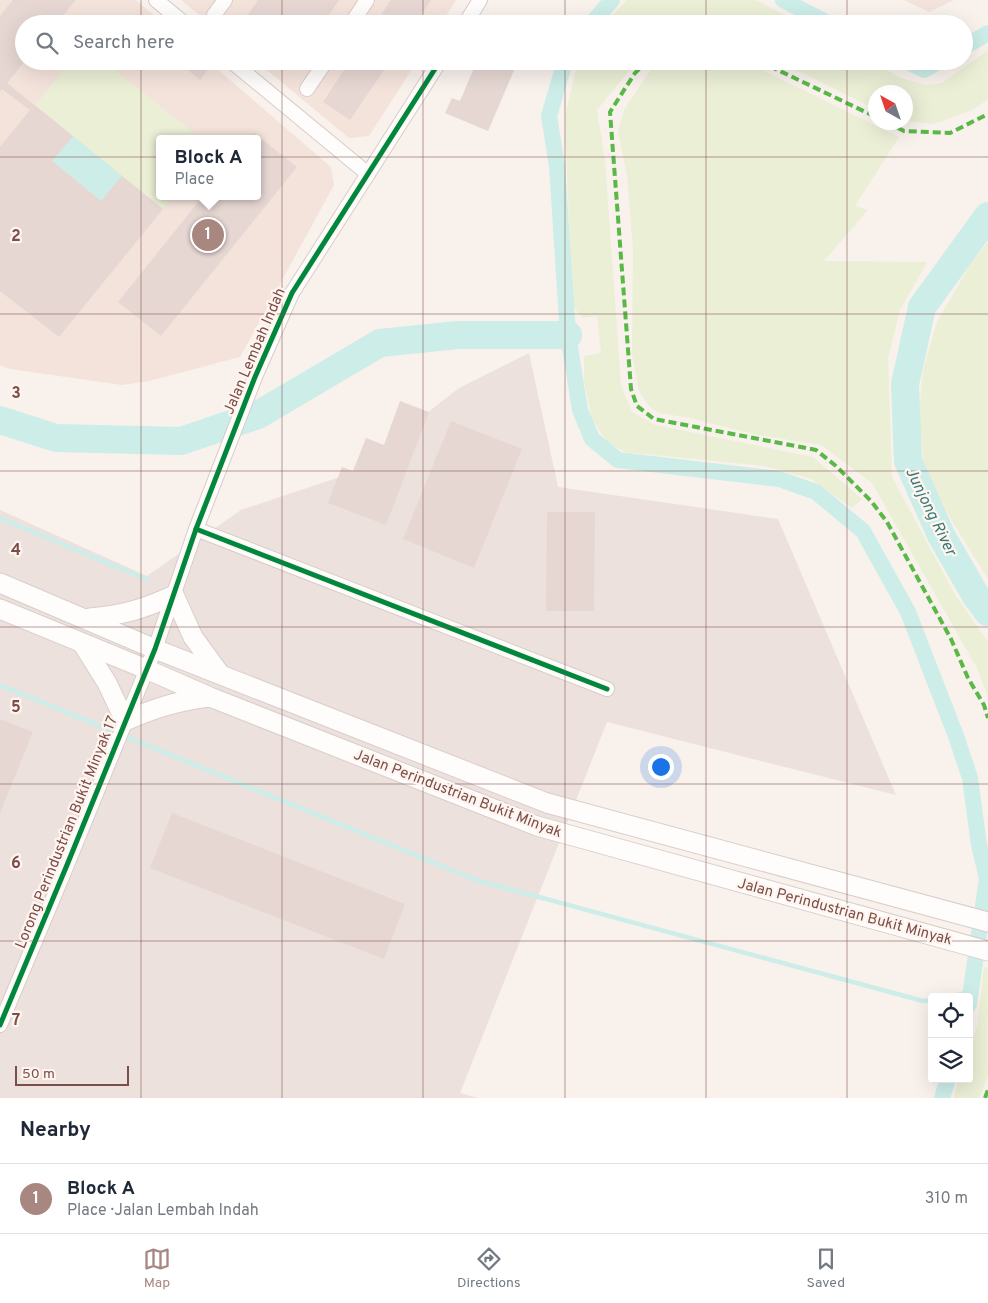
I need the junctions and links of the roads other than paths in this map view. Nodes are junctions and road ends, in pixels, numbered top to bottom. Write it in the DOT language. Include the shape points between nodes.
graph roads {
  1 [pos="156,0"];
  2 [pos="225,0"];
  3 [pos="367,0"];
  4 [pos="480,0"];
  5 [pos="174,15"];
  6 [pos="215,15"];
  7 [pos="357,15"];
  8 [pos="471,15"];
  9 [pos="242,70"];
  10 [pos="320,70"];
  11 [pos="434,70"];
  12 [pos="307,89"];
  13 [pos="368,174"];
  14 [pos="196,529"];
  15 [pos="0,583"];
  16 [pos="174,595"];
  17 [pos="0,609"];
  18 [pos="86,618"];
  19 [pos="82,643"];
  20 [pos="154,648"];
  21 [pos="146,669"];
  22 [pos="220,674"];
  23 [pos="607,689"];
  24 [pos="210,697"];
  25 [pos="121,729"];
  26 [pos="988,922"];
  27 [pos="988,951"];
  28 [pos="0,1025"];
  1 -- 5 [label="street"];
  2 -- 6 [label="street"];
  3 -- 7 [label="street"];
  4 -- 8 [label="street"];
  9 -- 13 [label="street"];
  10 -- 12 [label="street"];
  11 -- 13 [label="street, Jalan Lembah Indah"];
  13 -- 14 [label="street, Jalan Lembah Indah" via="292,293 255,377"];
  14 -- 16 [label="street, Jalan Lembah Indah"];
  14 -- 23 [label="street"];
  15 -- 18 [label="main road, Jalan Perindustrian Bukit Minyak"];
  16 -- 18 [label="main road" via="146,608 116,616"];
  16 -- 20 [label="street, Jalan Lembah Indah"];
  16 -- 22 [label="main road" via="193,637"];
  17 -- 19 [label="main road, Jalan Perindustrian Bukit Minyak"];
  18 -- 20 [label="main road, Jalan Perindustrian Bukit Minyak"];
  19 -- 21 [label="main road, Jalan Perindustrian Bukit Minyak"];
  19 -- 25 [label="main road" via="107,683"];
  20 -- 21 [label="street, Lorong Perindustrian Bukit Minyak 17"];
  20 -- 22 [label="main road, Jalan Perindustrian Bukit Minyak"];
  21 -- 24 [label="main road, Jalan Perindustrian Bukit Minyak"];
  21 -- 25 [label="street, Lorong Perindustrian Bukit Minyak 17"];
  22 -- 26 [label="main road, Jalan Perindustrian Bukit Minyak" via="547,802"];
  24 -- 25 [label="main road" via="180,701 151,710"];
  24 -- 27 [label="main road, Jalan Perindustrian Bukit Minyak" via="537,826"];
  25 -- 28 [label="street, Lorong Perindustrian Bukit Minyak 17"];
}
